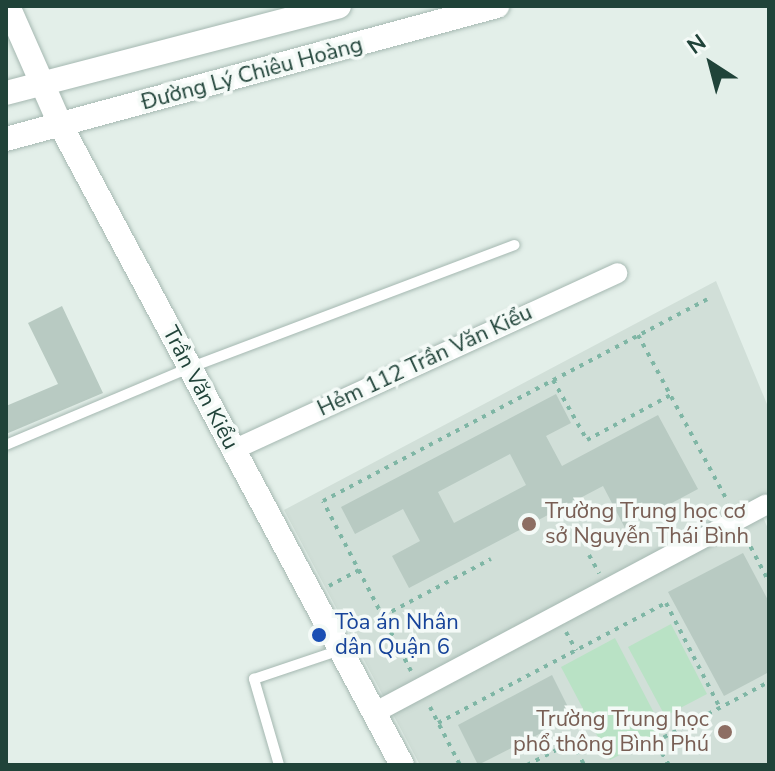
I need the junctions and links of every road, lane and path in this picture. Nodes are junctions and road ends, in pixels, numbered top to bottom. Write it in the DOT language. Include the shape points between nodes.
graph roads {
  1 [pos="8,6"];
  2 [pos="339,6"];
  3 [pos="497,6"];
  4 [pos="310,10"];
  5 [pos="42,85"];
  6 [pos="6,93"];
  7 [pos="61,126"];
  8 [pos="6,139"];
  9 [pos="515,245"];
  10 [pos="617,273"];
  11 [pos="707,299"];
  12 [pos="638,335"];
  13 [pos="189,368"];
  14 [pos="553,380"];
  15 [pos="671,395"];
  16 [pos="6,445"];
  17 [pos="233,450"];
  18 [pos="766,505"];
  19 [pos="737,521"];
  20 [pos="491,559"];
  21 [pos="359,570"];
  22 [pos="769,582"];
  23 [pos="312,596"];
  24 [pos="383,616"];
  25 [pos="340,650"];
  26 [pos="769,682"];
  27 [pos="421,688"];
  28 [pos="720,708"];
  29 [pos="374,713"];
  30 [pos="438,723"];
  31 [pos="279,765"];
  32 [pos="402,765"];
  33 [pos="460,765"];
  34 [pos="527,765"];
  35 [pos="584,765"];
  36 [pos="669,765"];
  1 -- 5 [label="street, Trần Văn Kiểu"];
  2 -- 4 [label="street, Đường Lý Chiêu Hoàng"];
  3 -- 7 [label="street, Đường Lý Chiêu Hoàng"];
  4 -- 5 [label="street, Đường Lý Chiêu Hoàng"];
  5 -- 6 [label="street, Đường Lý Chiêu Hoàng"];
  5 -- 7 [label="street, Trần Văn Kiểu"];
  7 -- 8 [label="street, Đường Lý Chiêu Hoàng"];
  7 -- 13 [label="street, Trần Văn Kiểu"];
  9 -- 13 [label="lane"];
  10 -- 17 [label="street, Hẻm 112 Trần Văn Kiểu"];
  11 -- 12 [label="path"];
  12 -- 14 [label="path"];
  12 -- 15 [label="path"];
  13 -- 16 [label="lane"];
  13 -- 17 [label="street, Trần Văn Kiểu"];
  14 -- 15 [label="path" via="587,440"];
  14 -- 21 [label="path" via="323,501"];
  15 -- 19 [label="path"];
  17 -- 23 [label="street, Trần Văn Kiểu"];
  18 -- 19 [label="street"];
  19 -- 22 [label="path"];
  19 -- 27 [label="street"];
  20 -- 24 [label="path"];
  21 -- 23 [label="path"];
  21 -- 24 [label="path"];
  23 -- 25 [label="street, Trần Văn Kiểu"];
  24 -- 27 [label="path"];
  25 -- 29 [label="street, Trần Văn Kiểu"];
  25 -- 31 [label="lane" via="254,679"];
  26 -- 28 [label="path"];
  27 -- 29 [label="street"];
  27 -- 30 [label="path"];
  28 -- 30 [label="path" via="666,603"];
  28 -- 36 [label="path" via="655,742"];
  29 -- 32 [label="street, Trần Văn Kiểu"];
  30 -- 33 [label="path"];
  34 -- 35 [label="path" via="572,742"];
}
